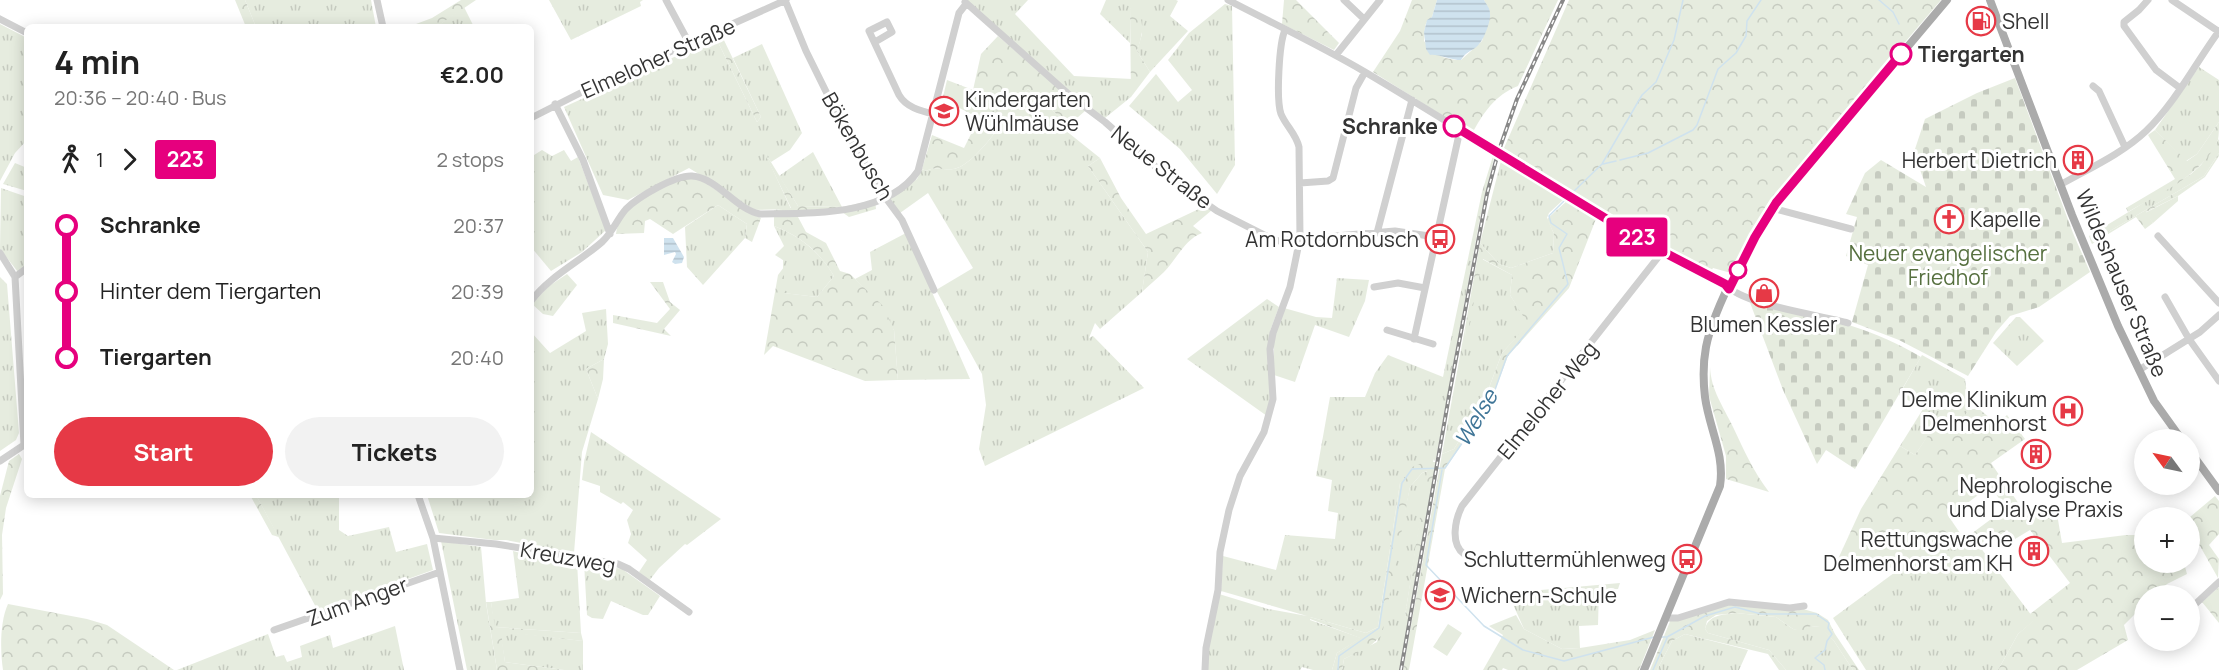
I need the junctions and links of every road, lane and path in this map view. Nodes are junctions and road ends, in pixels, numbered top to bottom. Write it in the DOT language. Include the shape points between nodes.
graph roads {
  1 [pos="378,0"];
  2 [pos="666,0"];
  3 [pos="786,0"];
  4 [pos="1230,0"];
  5 [pos="1344,0"];
  6 [pos="1380,0"];
  7 [pos="1947,0"];
  8 [pos="1990,0"];
  9 [pos="2148,0"];
  10 [pos="2172,0"];
  11 [pos="965,2"];
  12 [pos="0,19"];
  13 [pos="1364,19"];
  14 [pos="382,24"];
  15 [pos="1285,30"];
  16 [pos="24,31"];
  17 [pos="2219,31"];
  18 [pos="874,42"];
  19 [pos="689,43"];
  20 [pos="1336,55"];
  21 [pos="1365,72"];
  22 [pos="2093,86"];
  23 [pos="2180,88"];
  24 [pos="1412,100"];
  25 [pos="555,104"];
  26 [pos="934,114"];
  27 [pos="534,116"];
  28 [pos="1460,130"];
  29 [pos="2125,147"];
  30 [pos="1300,183"];
  31 [pos="2060,185"];
  32 [pos="885,197"];
  33 [pos="1772,208"];
  34 [pos="1851,229"];
  35 [pos="1377,233"];
  36 [pos="610,234"];
  37 [pos="2158,236"];
  38 [pos="1436,237"];
  39 [pos="1300,238"];
  40 [pos="1663,252"];
  41 [pos="0,253"];
  42 [pos="24,270"];
  43 [pos="15,277"];
  44 [pos="1374,287"];
  45 [pos="1425,288"];
  46 [pos="1729,289"];
  47 [pos="934,290"];
  48 [pos="2165,297"];
  49 [pos="534,298"];
  50 [pos="2219,303"];
  51 [pos="2219,315"];
  52 [pos="1848,323"];
  53 [pos="1387,330"];
  54 [pos="1414,339"];
  55 [pos="2189,339"];
  56 [pos="1433,344"];
  57 [pos="2139,370"];
  58 [pos="2219,381"];
  59 [pos="24,414"];
  60 [pos="2174,429"];
  61 [pos="24,445"];
  62 [pos="0,461"];
  63 [pos="2200,465"];
  64 [pos="2219,491"];
  65 [pos="419,498"];
  66 [pos="433,538"];
  67 [pos="1464,554"];
  68 [pos="440,572"];
  69 [pos="2219,582"];
  70 [pos="2200,600"];
  71 [pos="1804,606"];
  72 [pos="689,612"];
  73 [pos="1666,618"];
  74 [pos="274,630"];
  75 [pos="460,670"];
  76 [pos="1205,670"];
  77 [pos="1644,670"];
  1 -- 14 [label="street"];
  2 -- 19 [label="street"];
  3 -- 19 [label="street, Elmeloher Straße"];
  3 -- 32 [label="street, Bökenbusch" via="841,122"];
  4 -- 15 [label="street"];
  5 -- 13 [label="street"];
  6 -- 13 [label="street"];
  7 -- 33 [label="main road"];
  8 -- 31 [label="main road, Wildeshauser Straße"];
  9 -- 23 [label="street" via="2124,26 2156,70"];
  10 -- 17 [label="street"];
  11 -- 26 [label="street"];
  11 -- 39 [label="street, Neue Straße" via="1073,98 1206,204 1276,241"];
  12 -- 16 [label="street"];
  13 -- 20 [label="street"];
  15 -- 20 [label="street"];
  15 -- 30 [label="street" via="1279,106 1299,143"];
  17 -- 23 [label="street"];
  18 -- 26 [label="street" via="903,101"];
  19 -- 25 [label="street, Elmeloher Straße"];
  20 -- 21 [label="street"];
  21 -- 24 [label="street"];
  21 -- 30 [label="street" via="1356,88 1333,178"];
  22 -- 29 [label="street"];
  23 -- 29 [label="street" via="2146,131"];
  24 -- 28 [label="street"];
  24 -- 35 [label="street"];
  25 -- 27 [label="street, Elmeloher Straße"];
  25 -- 36 [label="street" via="583,160"];
  26 -- 32 [label="street" via="914,178"];
  28 -- 38 [label="street"];
  28 -- 40 [label="street"];
  29 -- 31 [label="street"];
  30 -- 39 [label="street"];
  31 -- 57 [label="main road, Wildeshauser Straße"];
  32 -- 36 [label="street" via="858,209 760,214 746,209 702,178 690,176 675,179 628,207"];
  32 -- 47 [label="street, Bökenbusch" via="902,220"];
  33 -- 34 [label="street"];
  33 -- 46 [label="main road"];
  35 -- 38 [label="street, Neue Straße" via="1395,231"];
  35 -- 39 [label="street, Neue Straße"];
  36 -- 49 [label="street"];
  37 -- 50 [label="street"];
  38 -- 45 [label="street"];
  39 -- 76 [label="street" via="1290,288 1270,349 1273,399 1269,417 1235,489 1220,552"];
  40 -- 46 [label="street"];
  40 -- 67 [label="street, Elmeloher Weg" via="1462,506 1455,537"];
  41 -- 43 [label="street"];
  42 -- 43 [label="street"];
  43 -- 59 [label="street"];
  44 -- 45 [label="street" via="1398,283"];
  45 -- 54 [label="street"];
  46 -- 52 [label="street" via="1761,303"];
  46 -- 73 [label="main road" via="1709,336 1704,365 1706,398 1722,464 1720,486"];
  48 -- 55 [label="street"];
  51 -- 55 [label="street"];
  53 -- 54 [label="street"];
  54 -- 56 [label="street"];
  55 -- 57 [label="street"];
  55 -- 58 [label="street"];
  57 -- 60 [label="main road, Wildeshauser Straße"];
  61 -- 62 [label="street"];
  63 -- 64 [label="main road"];
  65 -- 66 [label="street"];
  66 -- 68 [label="street"];
  66 -- 72 [label="street, Kreuzweg" via="618,564"];
  68 -- 74 [label="street, Zum Anger"];
  68 -- 75 [label="street"];
  69 -- 70 [label="street"];
  71 -- 73 [label="street" via="1729,602"];
  73 -- 77 [label="main road"];
}
